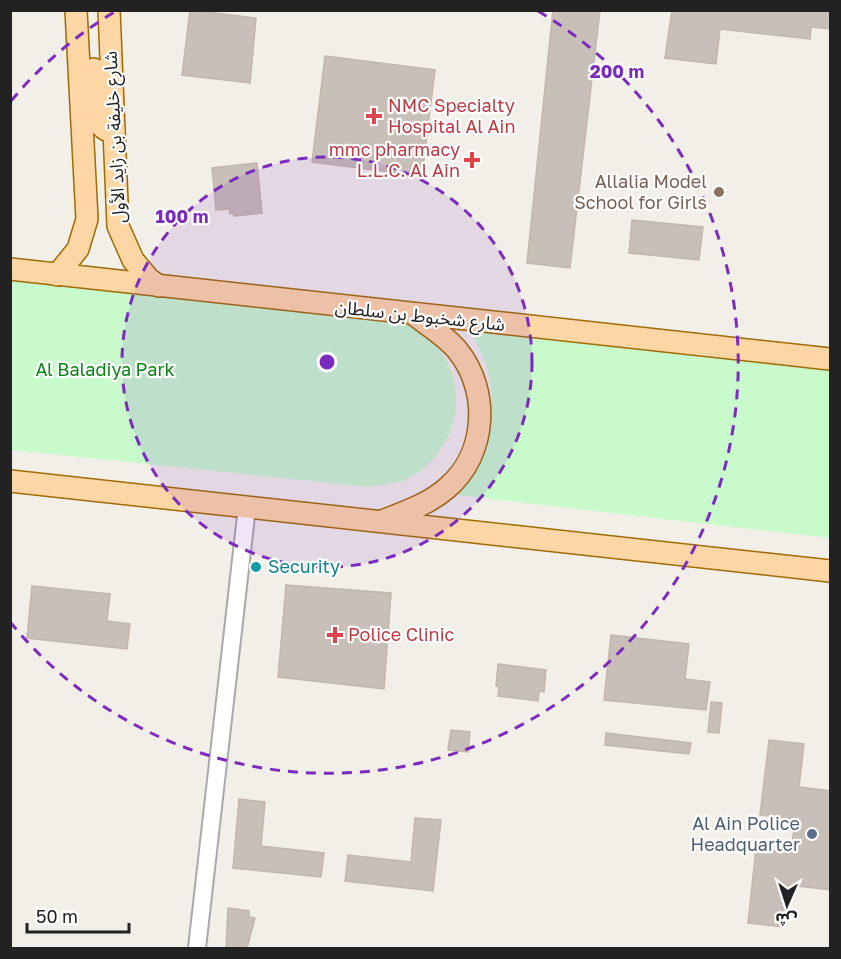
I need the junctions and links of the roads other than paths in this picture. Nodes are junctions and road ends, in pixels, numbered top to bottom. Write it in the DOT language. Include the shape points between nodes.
graph roads {
  1 [pos="108,10"];
  2 [pos="77,20"];
  3 [pos="114,130"];
  4 [pos="10,269"];
  5 [pos="57,274"];
  6 [pos="159,286"];
  7 [pos="416,316"];
  8 [pos="831,359"];
  9 [pos="10,481"];
  10 [pos="246,507"];
  11 [pos="382,521"];
  12 [pos="831,571"];
  13 [pos="197,948"];
  1 -- 3 [label="main road, شارع خليفة بن زايد الأول"];
  2 -- 3 [label="main road" via="93,51 98,122 106,130"];
  2 -- 5 [label="main road, شارع خليفة بن زايد الأول" via="87,219 78,249"];
  3 -- 6 [label="main road, شارع خليفة بن زايد الأول" via="116,214 122,238 141,270"];
  4 -- 5 [label="main road, شارع شخبوط بن سلطان"];
  5 -- 6 [label="main road, شارع شخبوط بن سلطان"];
  6 -- 7 [label="main road, شارع شخبوط بن سلطان"];
  7 -- 8 [label="main road, شارع شخبوط بن سلطان"];
  7 -- 11 [label="main road" via="445,338 468,365 479,398 479,430 470,459 448,487 426,502"];
  9 -- 10 [label="main road"];
  10 -- 11 [label="main road"];
  10 -- 13 [label="street"];
  11 -- 12 [label="main road"];
}
